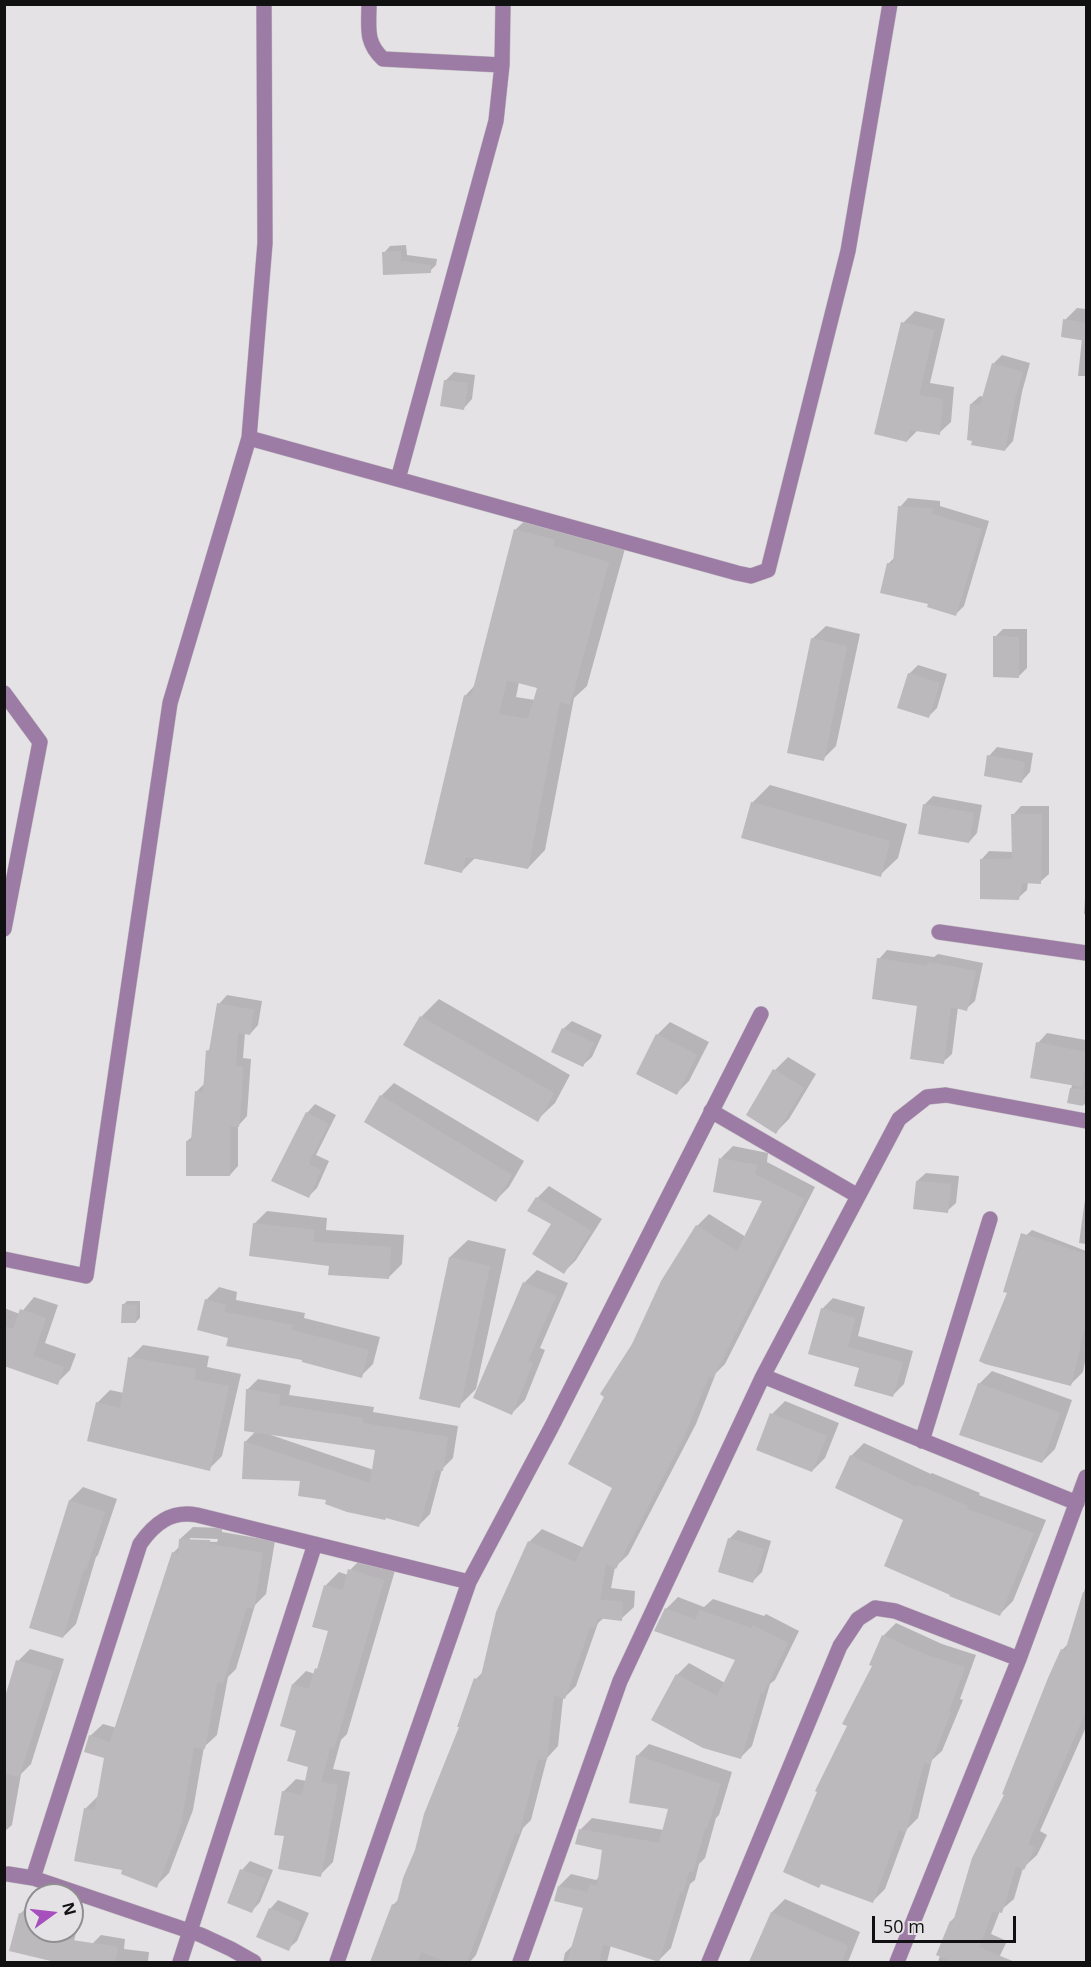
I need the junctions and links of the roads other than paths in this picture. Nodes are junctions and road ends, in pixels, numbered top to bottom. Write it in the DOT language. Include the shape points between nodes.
graph roads {
  1 [pos="264,4"];
  2 [pos="369,4"];
  3 [pos="503,4"];
  4 [pos="890,4"];
  5 [pos="502,65"];
  6 [pos="249,438"];
  7 [pos="398,479"];
  8 [pos="4,693"];
  9 [pos="4,929"];
  10 [pos="939,932"];
  11 [pos="1086,953"];
  12 [pos="761,1014"];
  13 [pos="711,1111"];
  14 [pos="1086,1121"];
  15 [pos="858,1196"];
  16 [pos="990,1219"];
  17 [pos="4,1259"];
  18 [pos="763,1376"];
  19 [pos="922,1441"];
  20 [pos="1086,1477"];
  21 [pos="1077,1503"];
  22 [pos="315,1544"];
  23 [pos="469,1582"];
  24 [pos="1019,1659"];
  25 [pos="6,1873"];
  26 [pos="33,1878"];
  27 [pos="190,1932"];
  28 [pos="180,1962"];
  29 [pos="254,1962"];
  30 [pos="337,1962"];
  31 [pos="520,1962"];
  32 [pos="709,1962"];
  33 [pos="897,1962"];
  1 -- 6 [label="street" via="265,243"];
  2 -- 5 [label="street" via="369,38 383,59"];
  3 -- 5 [label="street"];
  4 -- 7 [label="street" via="848,251 768,570 752,576 737,573"];
  5 -- 7 [label="street" via="496,121"];
  6 -- 7 [label="street"];
  6 -- 17 [label="street" via="170,703 86,1276"];
  8 -- 9 [label="street" via="40,742"];
  10 -- 11 [label="street"];
  12 -- 13 [label="street"];
  13 -- 15 [label="street"];
  13 -- 23 [label="street"];
  14 -- 15 [label="street" via="946,1095 927,1097 898,1119"];
  15 -- 18 [label="street"];
  16 -- 19 [label="street"];
  18 -- 19 [label="street"];
  18 -- 31 [label="street" via="620,1682"];
  19 -- 21 [label="street"];
  20 -- 21 [label="street"];
  21 -- 24 [label="street"];
  22 -- 23 [label="street"];
  22 -- 26 [label="street" via="184,1513 161,1521 150,1530 140,1544"];
  22 -- 27 [label="street"];
  23 -- 30 [label="street"];
  24 -- 32 [label="street" via="896,1611 874,1608 858,1619 840,1646"];
  24 -- 33 [label="street"];
  25 -- 26 [label="street"];
  26 -- 27 [label="street"];
  27 -- 28 [label="street"];
  27 -- 29 [label="street"];
}
